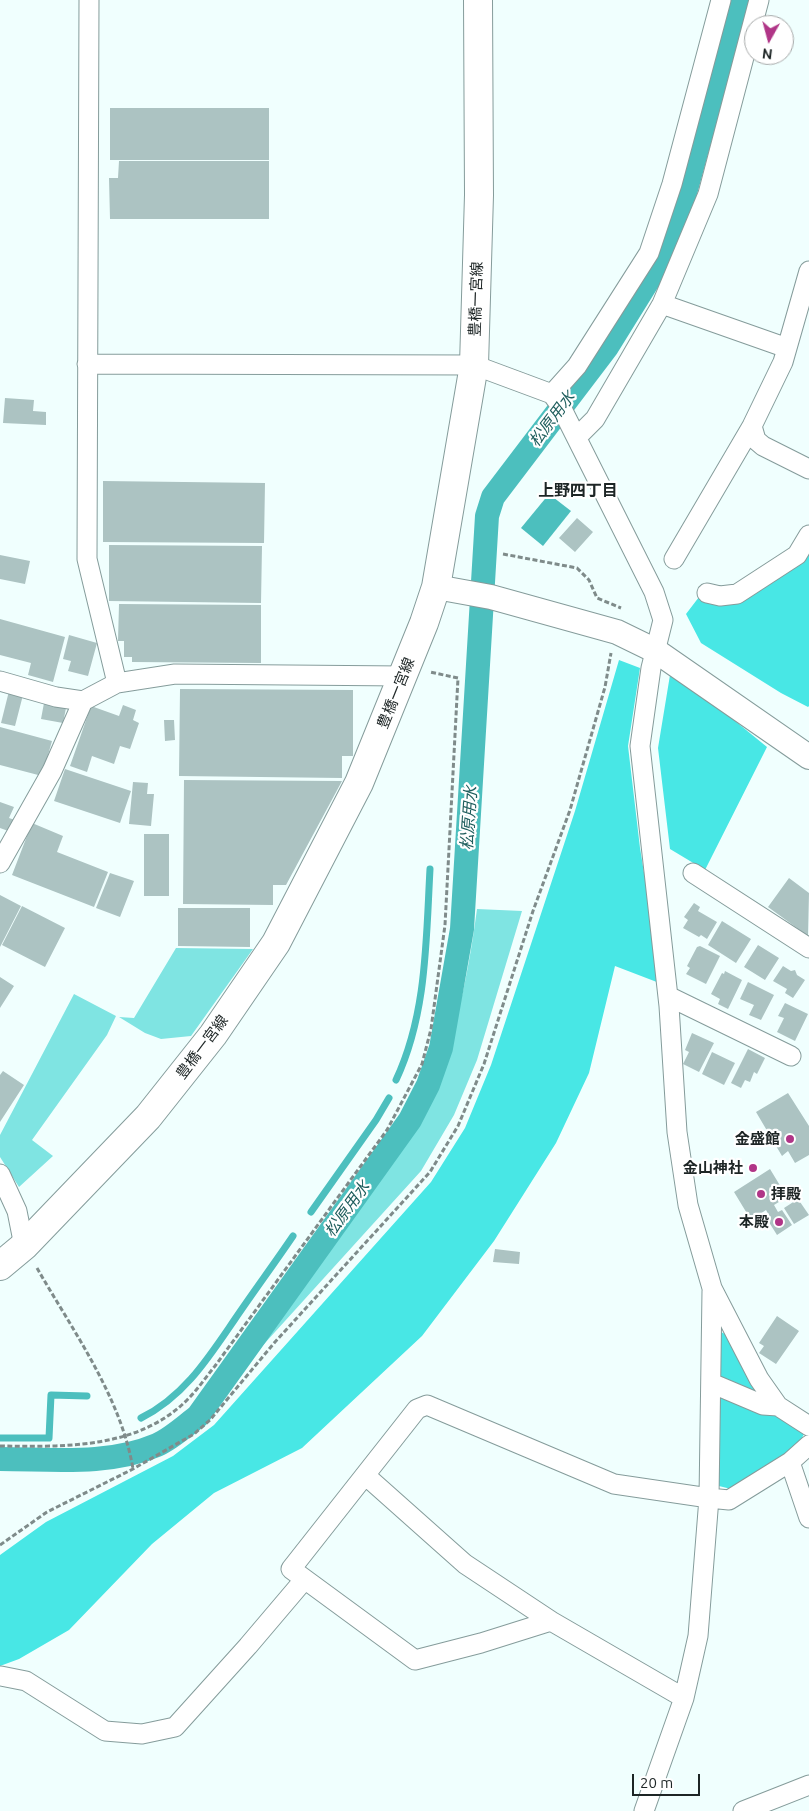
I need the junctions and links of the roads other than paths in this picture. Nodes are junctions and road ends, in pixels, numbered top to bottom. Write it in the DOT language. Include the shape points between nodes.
graph roads {
  1 [pos="89,0"];
  2 [pos="478,0"];
  3 [pos="720,0"];
  4 [pos="759,0"];
  5 [pos="809,271"];
  6 [pos="662,304"];
  7 [pos="787,348"];
  8 [pos="87,364"];
  9 [pos="474,365"];
  10 [pos="556,400"];
  11 [pos="752,426"];
  12 [pos="574,431"];
  13 [pos="809,469"];
  14 [pos="809,535"];
  15 [pos="674,559"];
  16 [pos="436,587"];
  17 [pos="707,593"];
  18 [pos="656,651"];
  19 [pos="403,676"];
  20 [pos="0,681"];
  21 [pos="117,683"];
  22 [pos="83,702"];
  23 [pos="809,757"];
  24 [pos="0,862"];
  25 [pos="693,873"];
  26 [pos="809,948"];
  27 [pos="668,996"];
  28 [pos="791,1056"];
  29 [pos="0,1174"];
  30 [pos="24,1246"];
  31 [pos="0,1266"];
  32 [pos="712,1288"];
  33 [pos="711,1383"];
  34 [pos="778,1406"];
  35 [pos="809,1426"];
  36 [pos="809,1445"];
  37 [pos="790,1462"];
  38 [pos="365,1475"];
  39 [pos="709,1498"];
  40 [pos="809,1518"];
  41 [pos="304,1580"];
  42 [pos="551,1621"];
  43 [pos="1,1676"];
  44 [pos="684,1698"];
  45 [pos="809,1784"];
  46 [pos="644,1811"];
  47 [pos="743,1811"];
  1 -- 8 [label="street"];
  2 -- 9 [label="main road, 豊橋一宮線" via="479,195"];
  3 -- 10 [label="street" via="672,184 649,252"];
  4 -- 6 [label="street" via="708,194"];
  5 -- 7 [label="street"];
  6 -- 7 [label="street"];
  6 -- 12 [label="street" via="595,419"];
  7 -- 11 [label="street"];
  8 -- 9 [label="street"];
  8 -- 21 [label="street" via="86,559"];
  9 -- 10 [label="street"];
  9 -- 16 [label="main road, 豊橋一宮線"];
  10 -- 12 [label="street"];
  11 -- 13 [label="street" via="756,440 763,446"];
  11 -- 15 [label="street"];
  12 -- 18 [label="street" via="659,602 663,620"];
  14 -- 17 [label="street" via="797,555 737,594 720,596"];
  16 -- 18 [label="street" via="491,596 617,632"];
  16 -- 19 [label="main road, 豊橋一宮線"];
  18 -- 23 [label="street"];
  18 -- 27 [label="street" via="640,746"];
  19 -- 21 [label="street" via="175,674"];
  19 -- 30 [label="main road, 豊橋一宮線" via="359,783 276,943 213,1035 148,1117"];
  20 -- 22 [label="street"];
  21 -- 22 [label="street"];
  22 -- 24 [label="street" via="52,771"];
  25 -- 26 [label="street"];
  27 -- 28 [label="street"];
  27 -- 32 [label="street" via="678,1141 688,1205"];
  29 -- 30 [label="street" via="16,1211"];
  30 -- 31 [label="main road, 豊橋一宮線"];
  32 -- 33 [label="street"];
  32 -- 34 [label="street" via="759,1378"];
  33 -- 34 [label="street" via="763,1405"];
  33 -- 39 [label="street"];
  34 -- 35 [label="street"];
  36 -- 37 [label="street"];
  37 -- 39 [label="street" via="729,1500"];
  37 -- 40 [label="street"];
  38 -- 39 [label="street" via="417,1409 427,1405 614,1484"];
  38 -- 41 [label="street" via="291,1569"];
  38 -- 42 [label="street" via="465,1564"];
  39 -- 44 [label="street" via="698,1636"];
  41 -- 42 [label="street" via="416,1660"];
  41 -- 43 [label="street" via="175,1727 142,1734 105,1731 26,1681"];
  42 -- 44 [label="street"];
  44 -- 46 [label="street"];
  45 -- 47 [label="street"];
}
